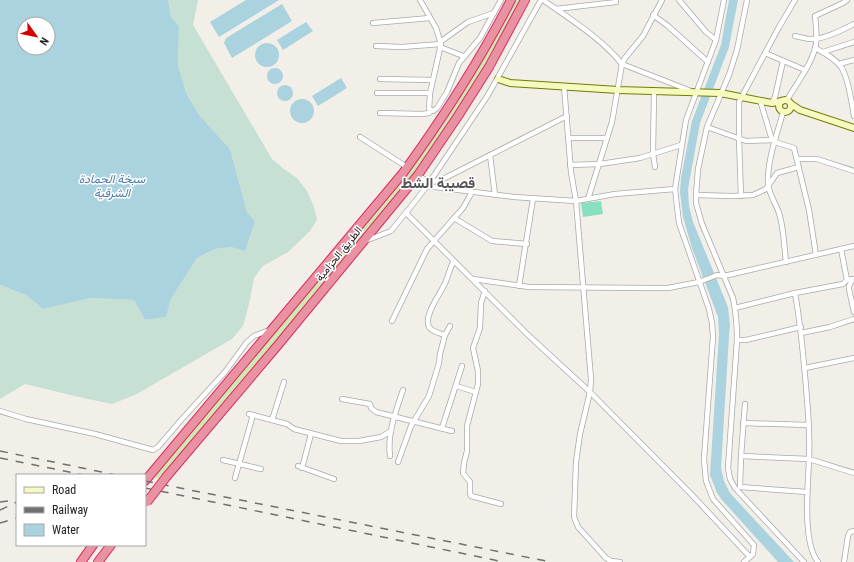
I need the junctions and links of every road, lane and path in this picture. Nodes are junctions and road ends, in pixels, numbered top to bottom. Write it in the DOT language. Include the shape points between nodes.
graph roads {
  1 [pos="420,0"];
  2 [pos="501,0"];
  3 [pos="512,0"];
  4 [pos="525,0"];
  5 [pos="542,0"];
  6 [pos="615,0"];
  7 [pos="662,0"];
  8 [pos="679,0"];
  9 [pos="724,0"];
  10 [pos="747,0"];
  11 [pos="795,0"];
  12 [pos="847,0"];
  13 [pos="556,10"];
  14 [pos="494,13"];
  15 [pos="653,15"];
  16 [pos="430,18"];
  17 [pos="373,23"];
  18 [pos="854,24"];
  19 [pos="795,36"];
  20 [pos="817,38"];
  21 [pos="716,40"];
  22 [pos="854,42"];
  23 [pos="440,44"];
  24 [pos="376,46"];
  25 [pos="815,48"];
  26 [pos="822,52"];
  27 [pos="766,53"];
  28 [pos="464,56"];
  29 [pos="854,60"];
  30 [pos="783,61"];
  31 [pos="708,62"];
  32 [pos="622,64"];
  33 [pos="839,64"];
  34 [pos="805,70"];
  35 [pos="380,78"];
  36 [pos="854,78"];
  37 [pos="498,79"];
  38 [pos="847,79"];
  39 [pos="432,80"];
  40 [pos="564,86"];
  41 [pos="618,90"];
  42 [pos="654,91"];
  43 [pos="377,93"];
  44 [pos="430,93"];
  45 [pos="697,93"];
  46 [pos="717,93"];
  47 [pos="742,96"];
  48 [pos="852,96"];
  49 [pos="760,100"];
  50 [pos="772,103"];
  51 [pos="785,106"];
  52 [pos="430,111"];
  53 [pos="380,113"];
  54 [pos="567,116"];
  55 [pos="854,116"];
  56 [pos="707,127"];
  57 [pos="854,128"];
  58 [pos="360,137"];
  59 [pos="568,138"];
  60 [pos="607,138"];
  61 [pos="739,139"];
  62 [pos="773,141"];
  63 [pos="681,145"];
  64 [pos="653,154"];
  65 [pos="490,155"];
  66 [pos="797,159"];
  67 [pos="600,164"];
  68 [pos="570,165"];
  69 [pos="407,167"];
  70 [pos="654,167"];
  71 [pos="799,168"];
  72 [pos="854,170"];
  73 [pos="418,175"];
  74 [pos="428,184"];
  75 [pos="768,186"];
  76 [pos="675,188"];
  77 [pos="472,192"];
  78 [pos="495,194"];
  79 [pos="696,195"];
  80 [pos="741,196"];
  81 [pos="533,199"];
  82 [pos="588,199"];
  83 [pos="576,201"];
  84 [pos="407,212"];
  85 [pos="454,218"];
  86 [pos="434,241"];
  87 [pos="363,242"];
  88 [pos="526,244"];
  89 [pos="854,246"];
  90 [pos="841,249"];
  91 [pos="816,255"];
  92 [pos="454,261"];
  93 [pos="786,262"];
  94 [pos="724,276"];
  95 [pos="472,279"];
  96 [pos="854,279"];
  97 [pos="847,280"];
  98 [pos="699,282"];
  99 [pos="519,286"];
  100 [pos="583,287"];
  101 [pos="485,292"];
  102 [pos="795,293"];
  103 [pos="735,308"];
  104 [pos="854,312"];
  105 [pos="854,319"];
  106 [pos="392,321"];
  107 [pos="450,326"];
  108 [pos="801,326"];
  109 [pos="270,332"];
  110 [pos="801,334"];
  111 [pos="445,335"];
  112 [pos="737,340"];
  113 [pos="854,358"];
  114 [pos="462,366"];
  115 [pos="804,368"];
  116 [pos="284,382"];
  117 [pos="456,386"];
  118 [pos="403,390"];
  119 [pos="476,392"];
  120 [pos="590,392"];
  121 [pos="342,399"];
  122 [pos="744,404"];
  123 [pos="0,411"];
  124 [pos="395,416"];
  125 [pos="272,420"];
  126 [pos="415,420"];
  127 [pos="743,423"];
  128 [pos="808,425"];
  129 [pos="442,428"];
  130 [pos="391,431"];
  131 [pos="452,431"];
  132 [pos="311,434"];
  133 [pos="390,456"];
  134 [pos="741,456"];
  135 [pos="809,459"];
  136 [pos="223,460"];
  137 [pos="398,462"];
  138 [pos="239,464"];
  139 [pos="261,469"];
  140 [pos="854,473"];
  141 [pos="235,478"];
  142 [pos="334,479"];
  143 [pos="146,480"];
  144 [pos="808,492"];
  145 [pos="146,503"];
  146 [pos="501,504"];
  147 [pos="854,531"];
  148 [pos="92,546"];
  149 [pos="110,546"];
  150 [pos="750,557"];
  151 [pos="816,561"];
  152 [pos="81,562"];
  153 [pos="98,562"];
  154 [pos="620,562"];
  155 [pos="744,562"];
  156 [pos="804,562"];
  157 [pos="844,562"];
  1 -- 16 [label="street"];
  2 -- 14 [label="street"];
  3 -- 69 [label="highway, الطريق الحزامية" via="464,84"];
  4 -- 73 [label="highway, الطريق الحزامية" via="489,67"];
  5 -- 13 [label="street"];
  5 -- 37 [label="street"];
  6 -- 13 [label="street" via="616,2"];
  7 -- 15 [label="street"];
  8 -- 21 [label="street"];
  9 -- 21 [label="street"];
  10 -- 46 [label="street" via="729,75"];
  11 -- 27 [label="street"];
  12 -- 20 [label="street" via="815,16"];
  13 -- 32 [label="street" via="595,38"];
  14 -- 23 [label="street" via="468,22"];
  14 -- 28 [label="street" via="480,38"];
  15 -- 31 [label="street"];
  15 -- 32 [label="street" via="643,36"];
  16 -- 17 [label="street"];
  16 -- 23 [label="street"];
  18 -- 20 [label="street"];
  19 -- 20 [label="street"];
  20 -- 25 [label="street"];
  21 -- 31 [label="street"];
  22 -- 26 [label="street"];
  23 -- 24 [label="street"];
  23 -- 28 [label="street"];
  23 -- 39 [label="street"];
  25 -- 26 [label="street"];
  25 -- 34 [label="street"];
  26 -- 33 [label="street"];
  27 -- 30 [label="street"];
  27 -- 47 [label="street"];
  28 -- 52 [label="street" via="436,110"];
  29 -- 33 [label="street"];
  30 -- 34 [label="street"];
  30 -- 50 [label="street"];
  31 -- 45 [label="street"];
  32 -- 41 [label="street"];
  32 -- 45 [label="street"];
  33 -- 38 [label="street"];
  34 -- 51 [label="street"];
  35 -- 39 [label="street"];
  36 -- 38 [label="street"];
  37 -- 40 [label="street" via="510,83"];
  37 -- 74 [label="street"];
  38 -- 48 [label="street"];
  39 -- 44 [label="street"];
  40 -- 41 [label="street"];
  40 -- 54 [label="street"];
  41 -- 42 [label="street"];
  41 -- 60 [label="street"];
  42 -- 45 [label="street"];
  42 -- 64 [label="street"];
  43 -- 44 [label="street"];
  44 -- 52 [label="street"];
  45 -- 46 [label="street"];
  45 -- 63 [label="street" via="686,120"];
  46 -- 47 [label="street"];
  46 -- 56 [label="street"];
  47 -- 49 [label="street"];
  47 -- 61 [label="street" via="738,108"];
  48 -- 55 [label="street"];
  49 -- 50 [label="street"];
  49 -- 62 [label="street"];
  50 -- 51 [label="street"];
  51 -- 57 [label="street"];
  51 -- 62 [label="street"];
  52 -- 53 [label="street"];
  54 -- 59 [label="street"];
  54 -- 65 [label="street"];
  56 -- 61 [label="street"];
  56 -- 79 [label="street" via="698,169"];
  58 -- 69 [label="street"];
  59 -- 60 [label="street"];
  59 -- 68 [label="street"];
  60 -- 67 [label="street"];
  61 -- 62 [label="street"];
  61 -- 80 [label="street"];
  62 -- 66 [label="street" via="792,146"];
  62 -- 75 [label="street"];
  63 -- 64 [label="street"];
  63 -- 76 [label="street"];
  64 -- 67 [label="street"];
  64 -- 70 [label="street"];
  65 -- 74 [label="street"];
  65 -- 78 [label="street"];
  66 -- 71 [label="street"];
  66 -- 72 [label="street" via="817,159"];
  67 -- 68 [label="street"];
  67 -- 82 [label="street"];
  68 -- 83 [label="street"];
  69 -- 109 [label="highway, الطريق الحزامية"];
  71 -- 75 [label="street" via="778,173"];
  71 -- 91 [label="street"];
  73 -- 74 [label="street"];
  73 -- 87 [label="highway, الطريق الحزامية"];
  74 -- 77 [label="street"];
  74 -- 84 [label="street"];
  75 -- 80 [label="street" via="755,194"];
  75 -- 93 [label="street" via="781,220"];
  76 -- 82 [label="street"];
  76 -- 98 [label="street" via="678,223"];
  77 -- 78 [label="street"];
  77 -- 85 [label="street"];
  78 -- 81 [label="street"];
  79 -- 80 [label="street"];
  79 -- 94 [label="street" via="702,224"];
  81 -- 83 [label="street"];
  81 -- 88 [label="street"];
  82 -- 83 [label="street"];
  83 -- 100 [label="street"];
  84 -- 86 [label="street" via="407,215"];
  84 -- 87 [label="street" via="391,231"];
  85 -- 86 [label="street"];
  85 -- 88 [label="street" via="492,241"];
  86 -- 92 [label="street"];
  86 -- 106 [label="street" via="427,250"];
  87 -- 145 [label="highway, الطريق الحزامية, bridge"];
  88 -- 99 [label="street"];
  89 -- 90 [label="street"];
  90 -- 91 [label="street"];
  90 -- 97 [label="street"];
  91 -- 93 [label="street"];
  92 -- 95 [label="street"];
  92 -- 111 [label="street" via="447,280 430,309 428,322 429,327 435,332"];
  93 -- 94 [label="street"];
  94 -- 98 [label="street" via="716,275"];
  94 -- 103 [label="street"];
  95 -- 99 [label="street"];
  95 -- 101 [label="street"];
  96 -- 97 [label="street"];
  96 -- 104 [label="street" via="849,286"];
  97 -- 102 [label="street" via="843,284"];
  98 -- 100 [label="street" via="668,288"];
  98 -- 150 [label="street" via="709,310 713,337 704,459 706,481 713,499 754,544 754,551"];
  99 -- 100 [label="street"];
  100 -- 120 [label="street" via="590,350"];
  101 -- 119 [label="street" via="481,303 480,328 473,348 478,370"];
  101 -- 120 [label="street"];
  102 -- 103 [label="street"];
  102 -- 108 [label="street"];
  103 -- 112 [label="street"];
  105 -- 110 [label="street"];
  107 -- 111 [label="street"];
  108 -- 110 [label="street"];
  108 -- 112 [label="street"];
  109 -- 123 [label="street" via="261,332 247,342 225,372 153,450"];
  109 -- 143 [label="highway, الطريق الحزامية"];
  110 -- 115 [label="street"];
  111 -- 126 [label="street" via="440,363 429,396"];
  112 -- 156 [label="street" via="728,468 730,480"];
  113 -- 115 [label="street"];
  114 -- 117 [label="street"];
  115 -- 128 [label="street"];
  116 -- 125 [label="street"];
  117 -- 119 [label="street"];
  117 -- 129 [label="street"];
  118 -- 124 [label="street"];
  119 -- 146 [label="street" via="467,426 467,451 463,473 470,482 471,496"];
  120 -- 150 [label="street" via="694,496"];
  120 -- 154 [label="street" via="576,462 574,517 578,526 606,558"];
  121 -- 124 [label="street" via="370,404 372,410"];
  122 -- 127 [label="street"];
  124 -- 126 [label="street"];
  124 -- 130 [label="street"];
  125 -- 132 [label="street"];
  125 -- 138 [label="street" via="251,414"];
  126 -- 129 [label="street"];
  126 -- 137 [label="street"];
  127 -- 128 [label="street"];
  127 -- 134 [label="street"];
  128 -- 135 [label="street"];
  129 -- 131 [label="street"];
  130 -- 132 [label="street" via="381,437 359,441 341,441"];
  130 -- 133 [label="street"];
  132 -- 142 [label="street" via="300,467"];
  134 -- 135 [label="street"];
  134 -- 144 [label="street" via="741,488"];
  135 -- 140 [label="street"];
  135 -- 144 [label="street"];
  136 -- 138 [label="street"];
  138 -- 139 [label="street"];
  138 -- 141 [label="street"];
  144 -- 151 [label="street" via="809,535"];
  147 -- 157 [label="street" via="848,536"];
  148 -- 152 [label="highway"];
  149 -- 153 [label="highway"];
  150 -- 155 [label="street"];
}
